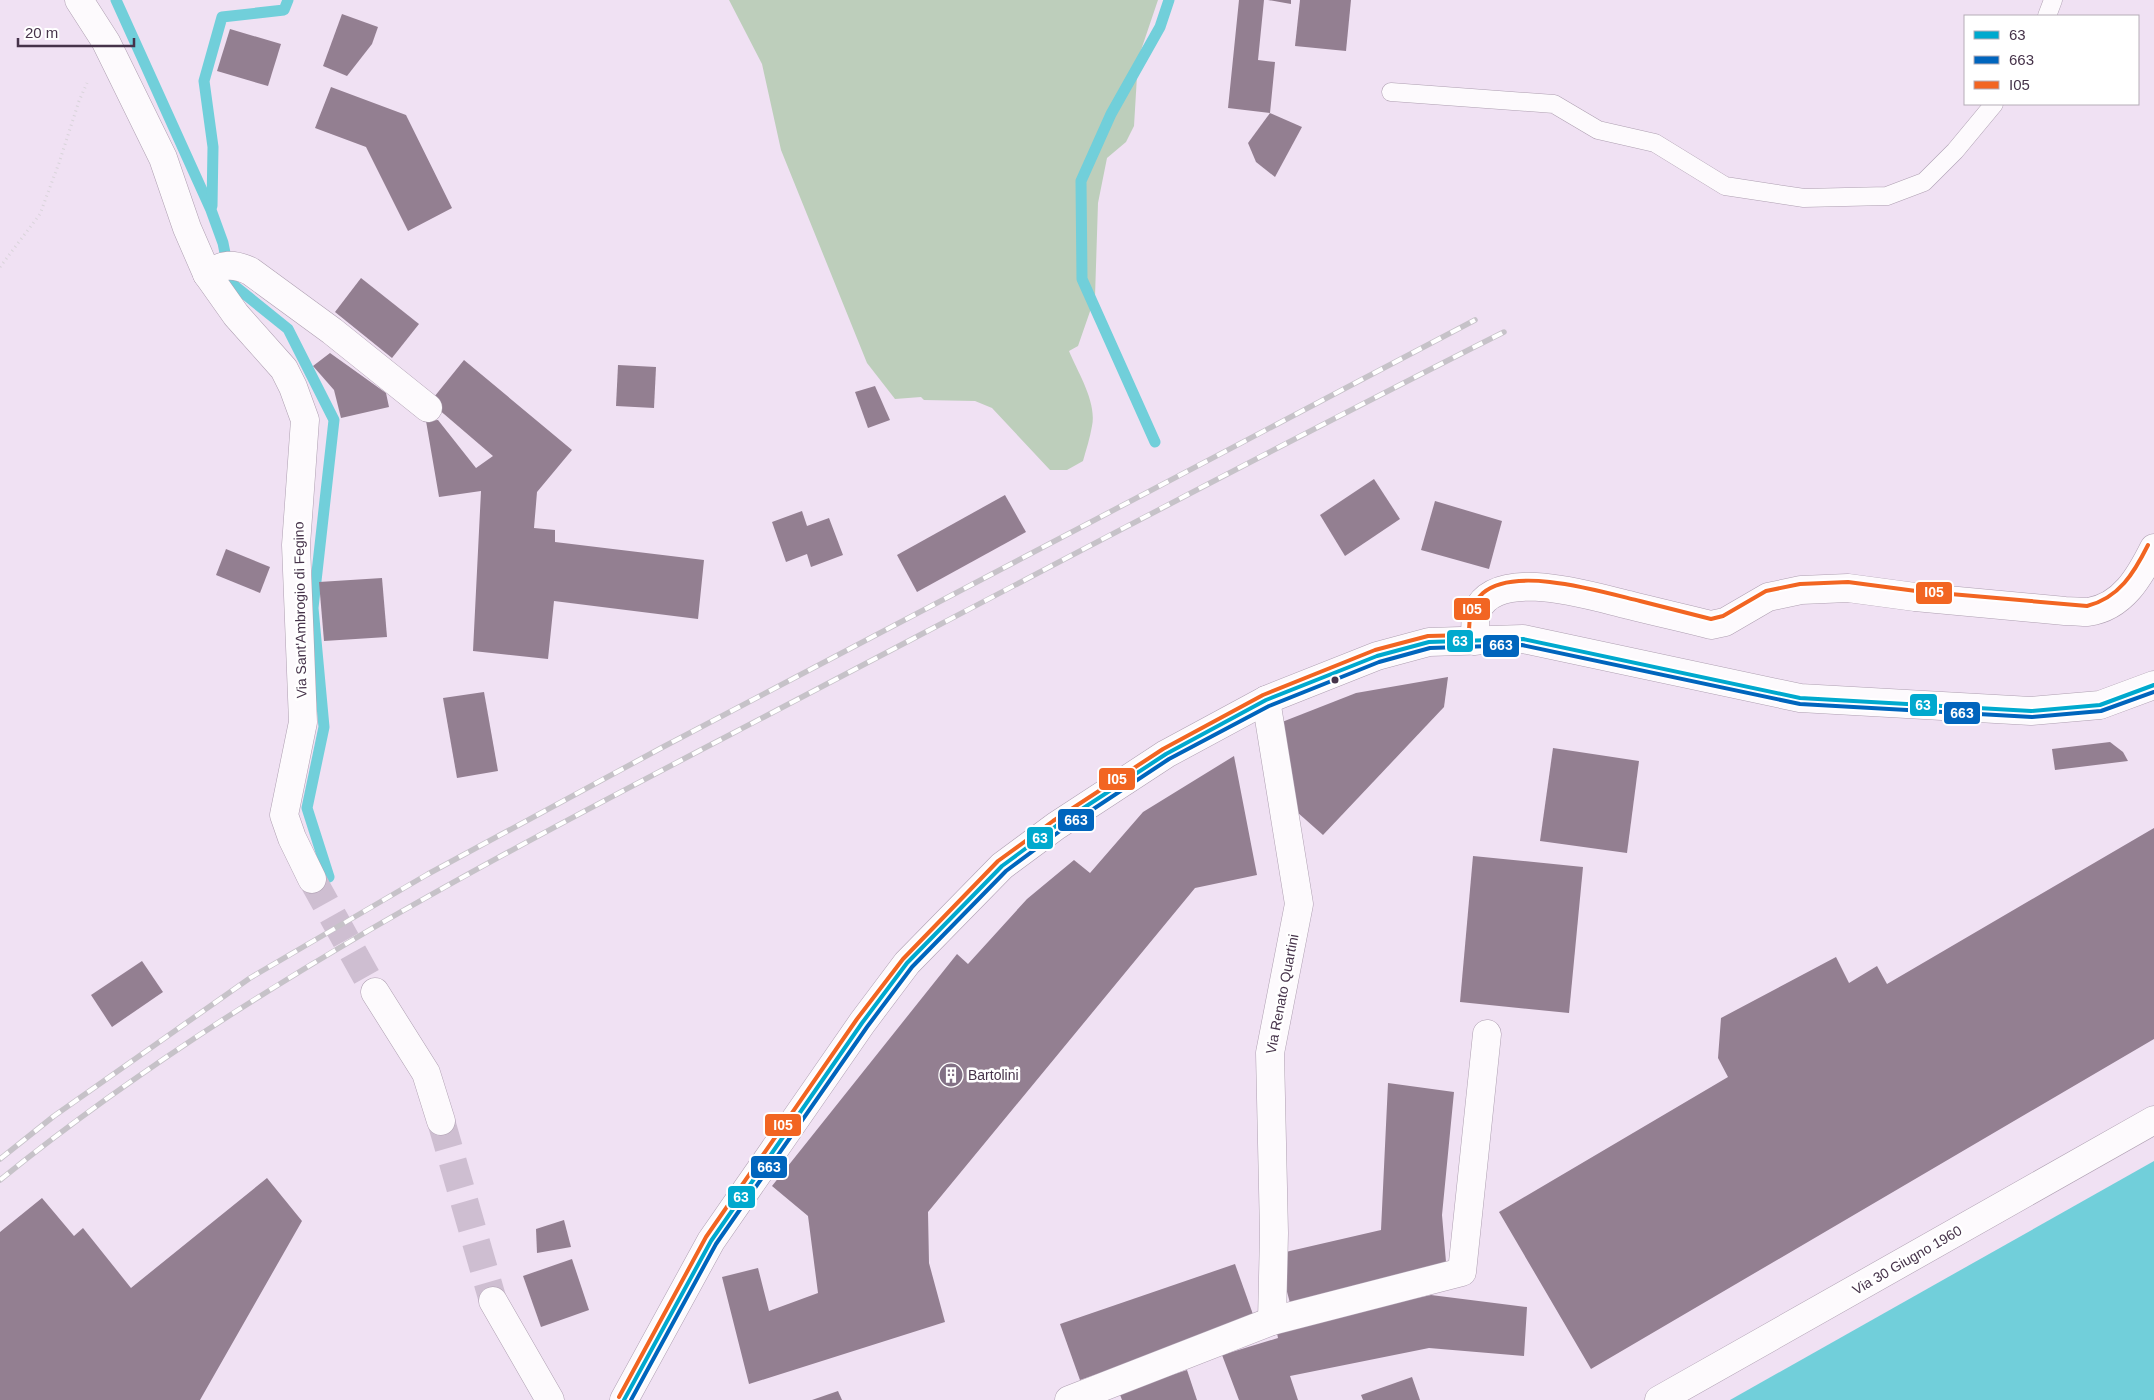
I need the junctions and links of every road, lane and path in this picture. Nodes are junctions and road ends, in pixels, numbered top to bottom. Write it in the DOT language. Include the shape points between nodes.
graph roads {
  1 [pos="79,0"];
  2 [pos="2053,0"];
  3 [pos="2047,15"];
  4 [pos="106,42"];
  5 [pos="1392,92"];
  6 [pos="1993,105"];
  7 [pos="0,267"];
  8 [pos="208,274"];
  9 [pos="428,408"];
  10 [pos="2154,548"];
  11 [pos="1475,641"];
  12 [pos="2154,685"];
  13 [pos="1266,700"];
  14 [pos="312,879"];
  15 [pos="375,992"];
  16 [pos="1487,1034"];
  17 [pos="2154,1120"];
  18 [pos="441,1121"];
  19 [pos="493,1300"];
  20 [pos="1272,1321"];
  21 [pos="550,1400"];
  22 [pos="624,1400"];
  23 [pos="1069,1400"];
  24 [pos="1659,1400"];
  1 -- 4 [label="street, Via Sant'Ambrogio di Fegino"];
  2 -- 3 [label="lane"];
  4 -- 7 [label="path" via="79,101 40,214"];
  4 -- 8 [label="street, Via Sant'Ambrogio di Fegino" via="163,158 187,228"];
  5 -- 6 [label="lane" via="1554,104 1598,130 1655,143 1725,186 1804,198 1887,196 1924,182"];
  8 -- 9 [label="street" via="229,264 250,271"];
  8 -- 14 [label="street, Via Sant'Ambrogio di Fegino" via="236,315 284,369 305,420 296,545 303,722 284,815"];
  10 -- 11 [label="street" via="2131,588 2118,600 2089,612 1848,588 1801,590 1768,598 1724,622 1711,625 1561,589 1523,588 1493,594 1484,602 1477,611"];
  11 -- 12 [label="street" via="1522,640 1800,698 2031,711 2100,705"];
  11 -- 13 [label="street" via="1429,642 1377,656"];
  13 -- 20 [label="street, Via Renato Quartini" via="1299,904 1270,1053 1274,1233"];
  13 -- 22 [label="street" via="1166,754 1009,860 907,963 711,1241"];
  15 -- 18 [label="street" via="426,1073"];
  16 -- 20 [label="street" via="1462,1272"];
  17 -- 24 [label="street, Via 30 Giugno 1960"];
  19 -- 21 [label="street"];
  20 -- 23 [label="street"];
}
